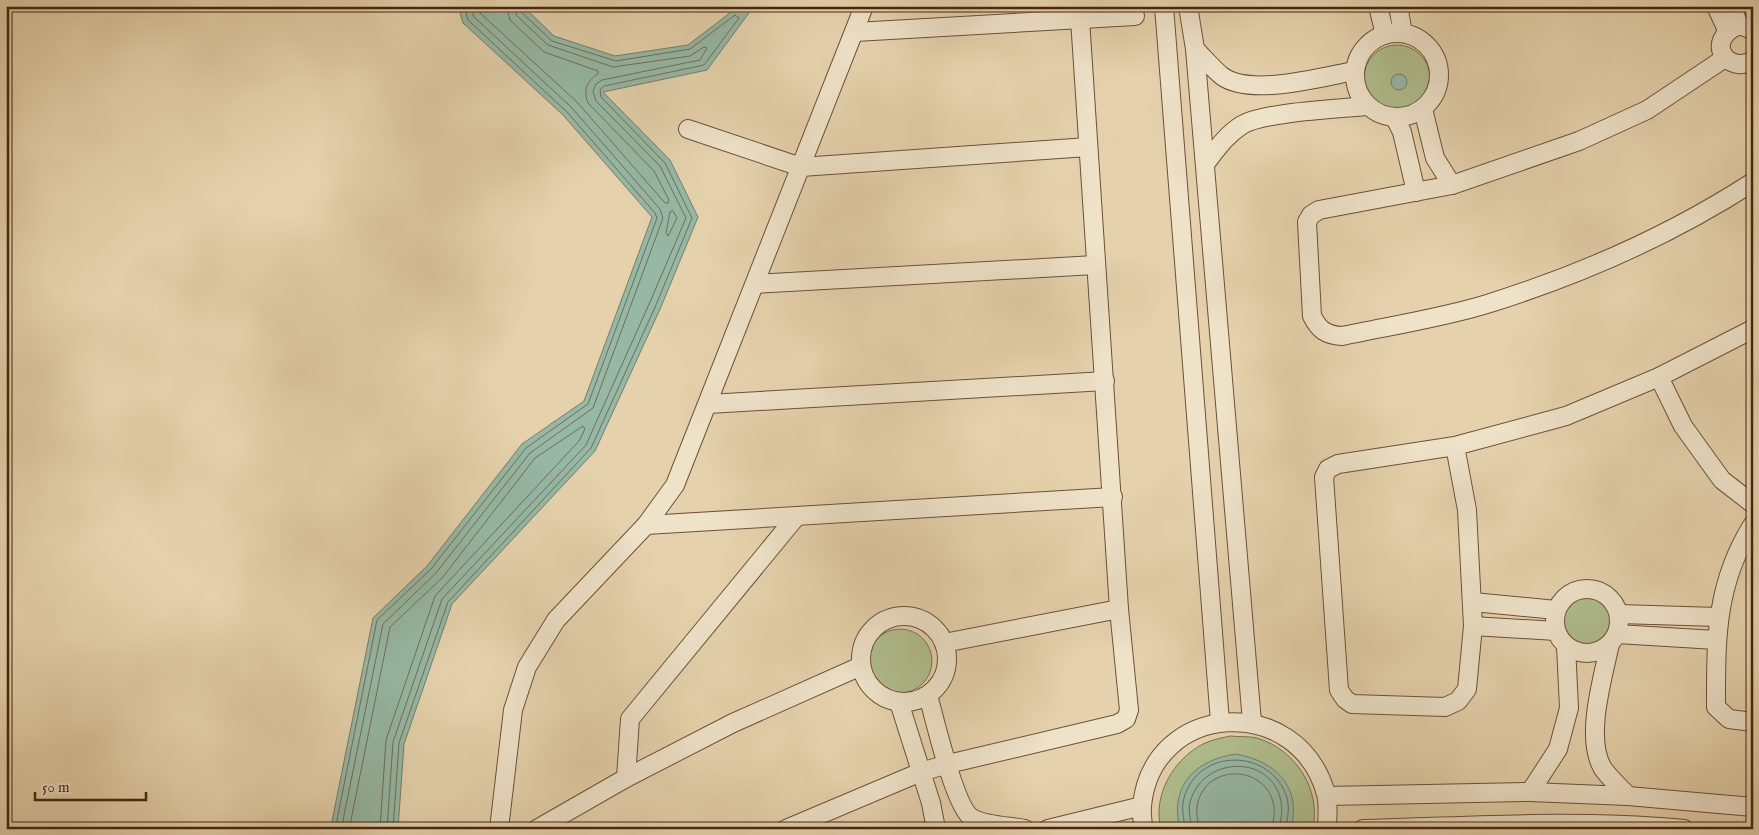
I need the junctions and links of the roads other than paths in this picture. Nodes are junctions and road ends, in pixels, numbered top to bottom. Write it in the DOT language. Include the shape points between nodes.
graph roads {
  1 [pos="864,6"];
  2 [pos="1164,6"];
  3 [pos="1188,6"];
  4 [pos="1378,6"];
  5 [pos="1398,6"];
  6 [pos="1716,6"];
  7 [pos="1731,6"];
  8 [pos="1134,16"];
  9 [pos="1080,19"];
  10 [pos="1740,28"];
  11 [pos="855,32"];
  12 [pos="1403,34"];
  13 [pos="1385,35"];
  14 [pos="1195,49"];
  15 [pos="1725,58"];
  16 [pos="1751,66"];
  17 [pos="1354,71"];
  18 [pos="1367,106"];
  19 [pos="1423,109"];
  20 [pos="1395,118"];
  21 [pos="688,129"];
  22 [pos="1088,147"];
  23 [pos="1205,164"];
  24 [pos="801,167"];
  25 [pos="1753,182"];
  26 [pos="1452,185"];
  27 [pos="1416,192"];
  28 [pos="1095,265"];
  29 [pos="755,284"];
  30 [pos="1753,329"];
  31 [pos="1659,377"];
  32 [pos="1104,381"];
  33 [pos="708,404"];
  34 [pos="1455,446"];
  35 [pos="1113,498"];
  36 [pos="1753,504"];
  37 [pos="796,517"];
  38 [pos="1753,524"];
  39 [pos="646,525"];
  40 [pos="1473,602"];
  41 [pos="1119,609"];
  42 [pos="1556,610"];
  43 [pos="1619,614"];
  44 [pos="1718,617"];
  45 [pos="1473,626"];
  46 [pos="1561,639"];
  47 [pos="1614,639"];
  48 [pos="1716,640"];
  49 [pos="944,643"];
  50 [pos="861,666"];
  51 [pos="928,695"];
  52 [pos="899,702"];
  53 [pos="1220,722"];
  54 [pos="1252,722"];
  55 [pos="1753,722"];
  56 [pos="948,764"];
  57 [pos="921,772"];
  58 [pos="626,778"];
  59 [pos="1530,792"];
  60 [pos="1327,796"];
  61 [pos="1628,796"];
  62 [pos="1142,806"];
  63 [pos="1753,806"];
  64 [pos="1447,827"];
  65 [pos="1403,828"];
  66 [pos="498,829"];
  67 [pos="537,829"];
  68 [pos="786,829"];
  69 [pos="936,829"];
  70 [pos="1025,829"];
  71 [pos="1048,829"];
  72 [pos="1144,829"];
  73 [pos="1327,829"];
  74 [pos="1362,829"];
  75 [pos="1684,829"];
  1 -- 11 [label="street"];
  2 -- 53 [label="street"];
  3 -- 14 [label="street"];
  4 -- 13 [label="street"];
  5 -- 12 [label="street"];
  6 -- 10 [label="street"];
  7 -- 10 [label="street"];
  8 -- 9 [label="street"];
  9 -- 11 [label="street"];
  9 -- 22 [label="street"];
  10 -- 15 [label="street" via="1722,38 1721,49"];
  11 -- 24 [label="street"];
  12 -- 13 [label="street"];
  12 -- 19 [label="street" via="1418,39 1430,49 1438,63 1439,79 1435,94"];
  13 -- 17 [label="street" via="1364,48"];
  14 -- 17 [label="street" via="1223,77 1241,84 1266,85"];
  14 -- 23 [label="street"];
  15 -- 16 [label="street" via="1735,64"];
  15 -- 26 [label="street" via="1648,110 1579,141"];
  17 -- 18 [label="street" via="1359,96"];
  18 -- 20 [label="street"];
  18 -- 23 [label="street" via="1264,118 1243,124 1227,136"];
  19 -- 20 [label="street" via="1410,116"];
  19 -- 26 [label="street" via="1435,158"];
  20 -- 27 [label="street" via="1402,132"];
  21 -- 24 [label="street"];
  22 -- 24 [label="street"];
  22 -- 28 [label="street"];
  23 -- 54 [label="street"];
  24 -- 29 [label="street"];
  25 -- 27 [label="street" via="1667,232 1579,271 1486,304 1342,336 1318,329 1312,316 1307,222 1311,215 1319,210"];
  26 -- 27 [label="street"];
  28 -- 29 [label="street"];
  28 -- 32 [label="street"];
  29 -- 33 [label="street"];
  30 -- 31 [label="street"];
  31 -- 34 [label="street" via="1566,416"];
  31 -- 36 [label="street" via="1683,426 1722,480"];
  32 -- 33 [label="street"];
  32 -- 35 [label="street"];
  33 -- 39 [label="street" via="676,485"];
  34 -- 40 [label="street" via="1467,510"];
  34 -- 45 [label="street" via="1338,464 1328,469 1324,478 1339,690 1352,704 1445,706 1458,701 1467,689"];
  35 -- 37 [label="street"];
  35 -- 41 [label="street"];
  37 -- 39 [label="street"];
  37 -- 58 [label="street" via="630,719"];
  38 -- 44 [label="street" via="1725,582"];
  39 -- 66 [label="street" via="556,620 527,667 513,710"];
  40 -- 42 [label="street"];
  40 -- 45 [label="street"];
  41 -- 49 [label="street"];
  41 -- 56 [label="street" via="1129,710 1126,719 1117,724"];
  42 -- 43 [label="street" via="1569,594 1589,589 1608,596"];
  42 -- 46 [label="street" via="1554,620"];
  43 -- 44 [label="street"];
  43 -- 47 [label="street"];
  44 -- 48 [label="street"];
  45 -- 46 [label="street"];
  46 -- 47 [label="street" via="1574,651 1593,653"];
  46 -- 59 [label="street" via="1569,708 1558,749"];
  47 -- 48 [label="street"];
  47 -- 61 [label="street" via="1597,701 1595,740 1602,767"];
  48 -- 55 [label="street" via="1716,708 1729,719"];
  49 -- 50 [label="street" via="926,622 899,616 885,620 865,639"];
  49 -- 51 [label="street" via="947,657 945,672 939,685"];
  50 -- 52 [label="street" via="874,691"];
  50 -- 58 [label="street" via="733,723"];
  51 -- 52 [label="street" via="914,701"];
  51 -- 56 [label="street"];
  52 -- 57 [label="street"];
  53 -- 54 [label="street"];
  53 -- 62 [label="street" via="1191,732 1166,751 1149,776"];
  54 -- 60 [label="street" via="1286,736 1312,762"];
  56 -- 57 [label="street"];
  56 -- 70 [label="street" via="965,812 972,818"];
  57 -- 68 [label="street"];
  57 -- 69 [label="street"];
  58 -- 67 [label="street"];
  59 -- 60 [label="street"];
  59 -- 61 [label="street"];
  60 -- 73 [label="street"];
  61 -- 63 [label="street"];
  62 -- 71 [label="street"];
  62 -- 72 [label="street"];
  64 -- 65 [label="street"];
  64 -- 75 [label="street" via="1513,822"];
  65 -- 74 [label="street"];
}
